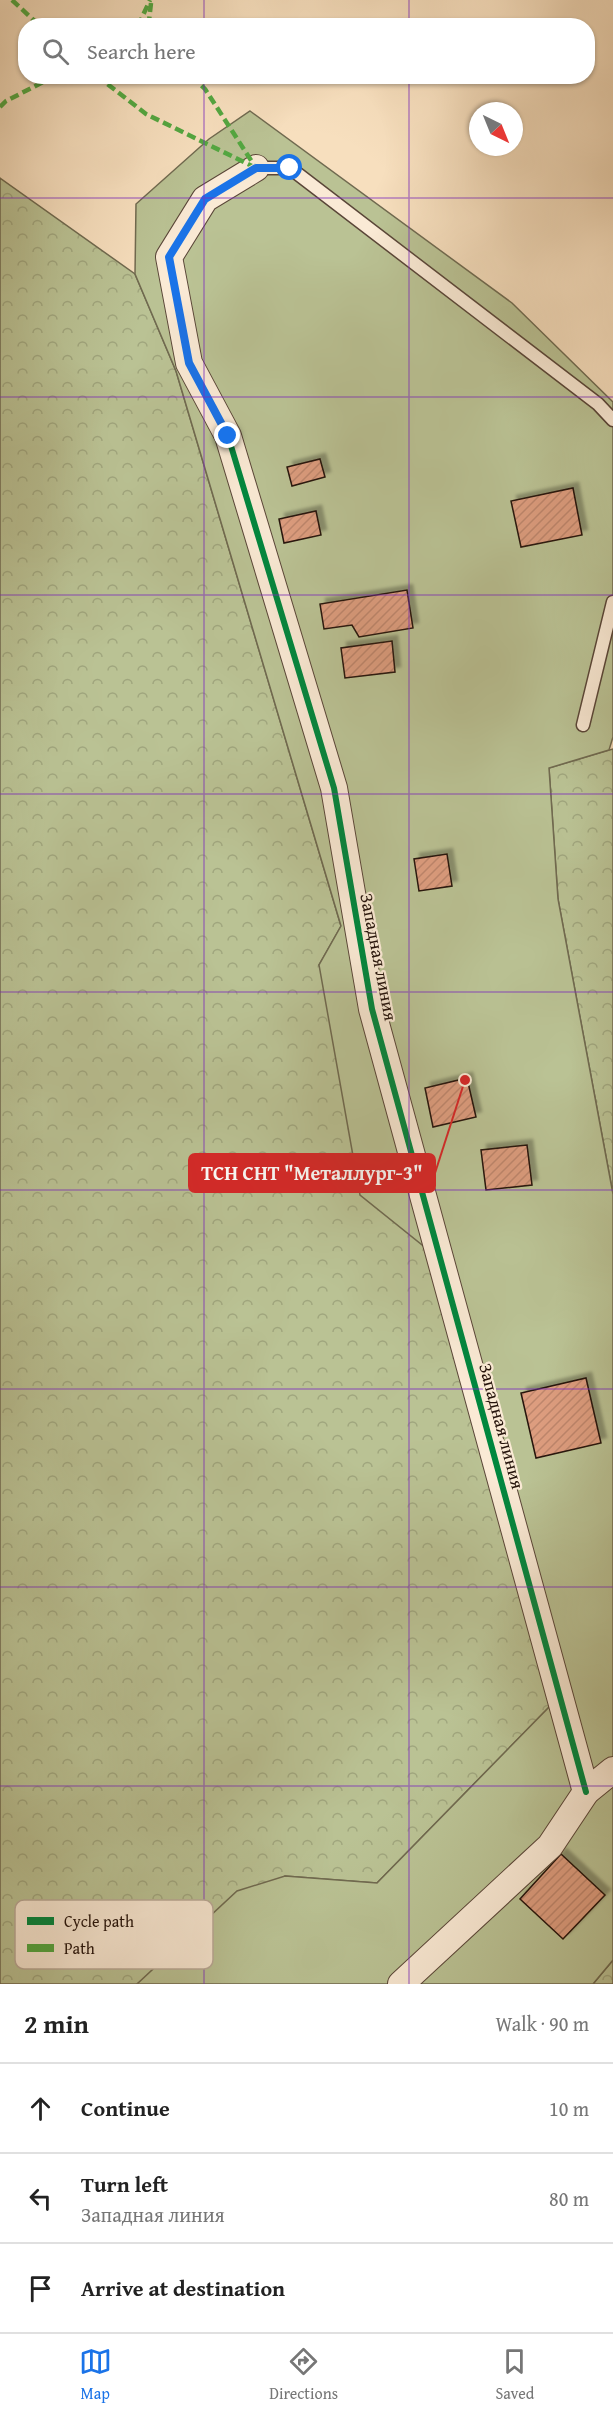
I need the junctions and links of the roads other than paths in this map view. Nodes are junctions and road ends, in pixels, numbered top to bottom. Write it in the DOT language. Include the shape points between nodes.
graph roads {
  1 [pos="256,168"];
  2 [pos="613,420"];
  3 [pos="613,602"];
  4 [pos="584,725"];
  5 [pos="613,1770"];
  6 [pos="586,1792"];
  7 [pos="401,1984"];
  1 -- 2 [label="lane" via="290,168 598,404"];
  1 -- 6 [label="street, Западная линия" via="205,199 169,257 189,363 228,436 334,788 372,1009"];
  3 -- 4 [label="lane"];
  5 -- 6 [label="street"];
  6 -- 7 [label="street" via="550,1846"];
}
